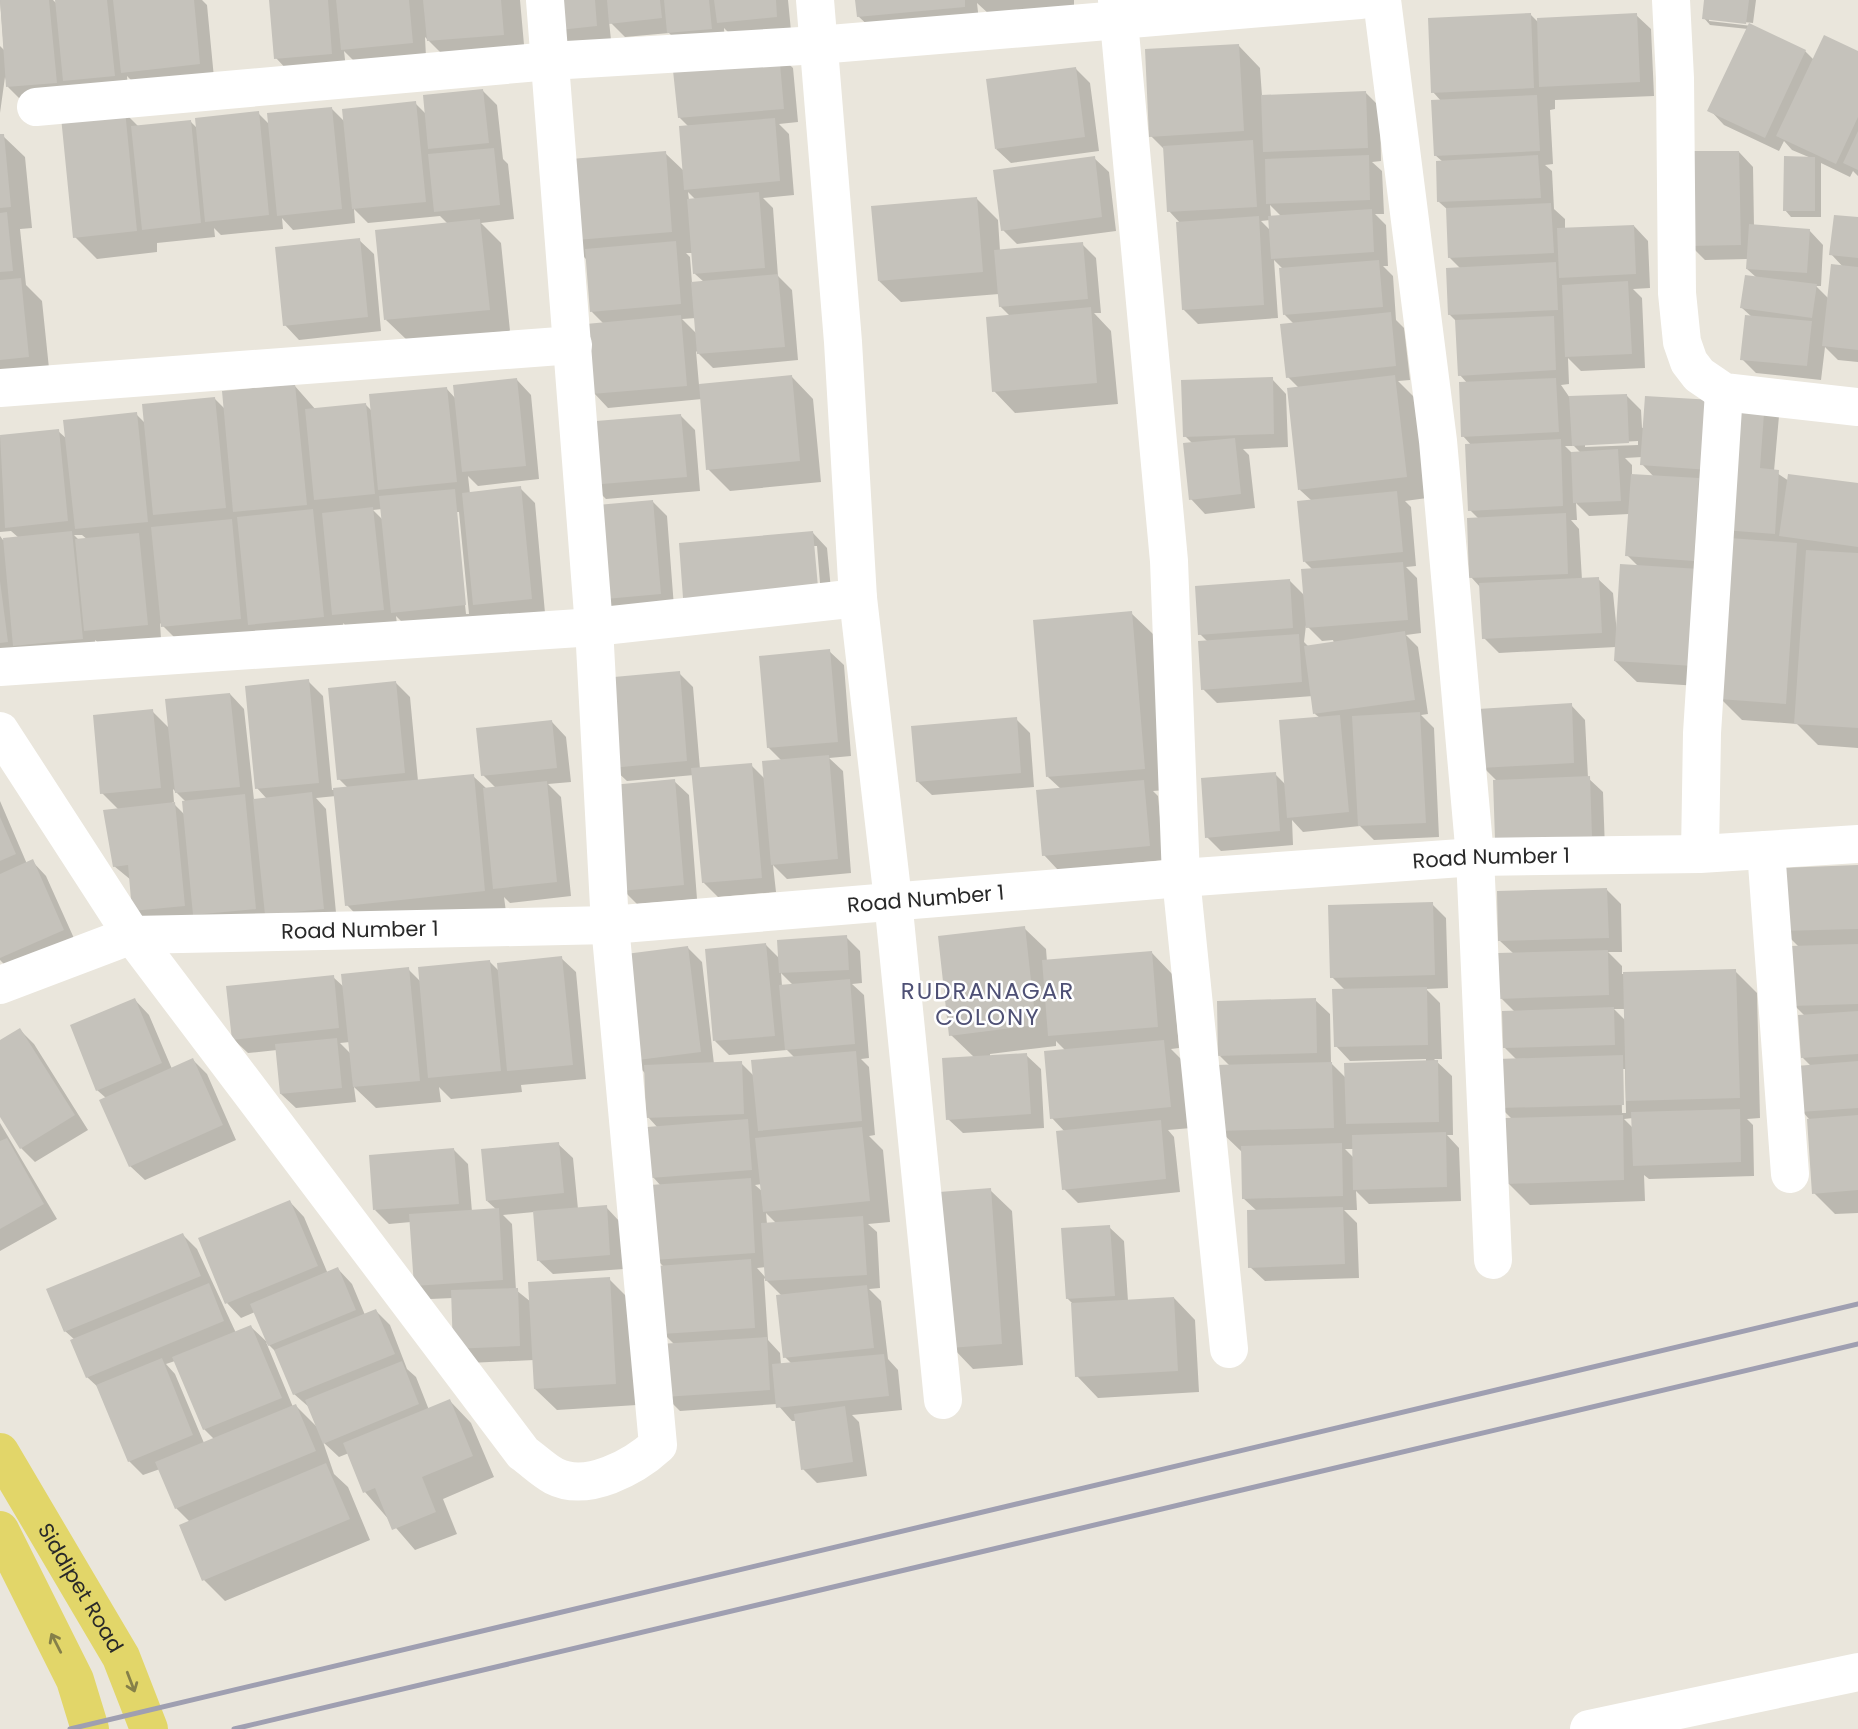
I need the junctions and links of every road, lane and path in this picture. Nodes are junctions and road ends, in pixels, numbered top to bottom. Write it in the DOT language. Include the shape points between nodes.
graph roads {
  1 [pos="545,0"];
  2 [pos="815,0"];
  3 [pos="1360,0"];
  4 [pos="1382,0"];
  5 [pos="1671,0"];
  6 [pos="1118,9"];
  7 [pos="818,45"];
  8 [pos="550,61"];
  9 [pos="36,107"];
  10 [pos="573,345"];
  11 [pos="0,388"];
  12 [pos="1724,392"];
  13 [pos="1858,407"];
  14 [pos="858,598"];
  15 [pos="594,627"];
  16 [pos="0,667"];
  17 [pos="0,732"];
  18 [pos="1858,844"];
  19 [pos="1766,850"];
  20 [pos="1700,853"];
  21 [pos="1475,858"];
  22 [pos="1181,878"];
  23 [pos="893,900"];
  24 [pos="610,925"];
  25 [pos="132,935"];
  26 [pos="0,985"];
  27 [pos="1790,1174"];
  28 [pos="1493,1260"];
  29 [pos="1228,1349"];
  30 [pos="943,1400"];
  31 [pos="0,1452"];
  32 [pos="0,1530"];
  33 [pos="1858,1672"];
  34 [pos="90,1729"];
  35 [pos="149,1729"];
  36 [pos="1589,1729"];
  1 -- 8 [label="street"];
  2 -- 7 [label="street"];
  3 -- 6 [label="street"];
  4 -- 21 [label="street" via="1438,441"];
  5 -- 12 [label="street" via="1682,342 1699,375"];
  6 -- 7 [label="street"];
  6 -- 22 [label="street" via="1169,561"];
  7 -- 8 [label="street"];
  7 -- 14 [label="street"];
  8 -- 9 [label="street"];
  8 -- 10 [label="street"];
  10 -- 11 [label="street"];
  10 -- 15 [label="street"];
  12 -- 13 [label="street"];
  12 -- 20 [label="street" via="1702,733"];
  14 -- 15 [label="street"];
  14 -- 23 [label="street"];
  15 -- 16 [label="street"];
  15 -- 24 [label="street"];
  17 -- 25 [label="street"];
  18 -- 19 [label="street, Road Number 1"];
  19 -- 20 [label="street, Road Number 1"];
  19 -- 27 [label="street"];
  20 -- 21 [label="street, Road Number 1"];
  21 -- 22 [label="street, Road Number 1"];
  21 -- 28 [label="street"];
  22 -- 23 [label="street, Road Number 1"];
  22 -- 29 [label="street"];
  23 -- 24 [label="street, Road Number 1"];
  23 -- 30 [label="street"];
  24 -- 25 [label="street, Road Number 1"];
  24 -- 25 [label="street" via="658,1446 615,1474 585,1480 555,1477 523,1453"];
  25 -- 26 [label="street, Road Number 1"];
  31 -- 35 [label="main road, Siddipet Road, one-way" via="121,1657"];
  34 -- 32 [label="main road, Siddipet Road, one-way" via="75,1679"];
  33 -- 36 [label="street"];
}
